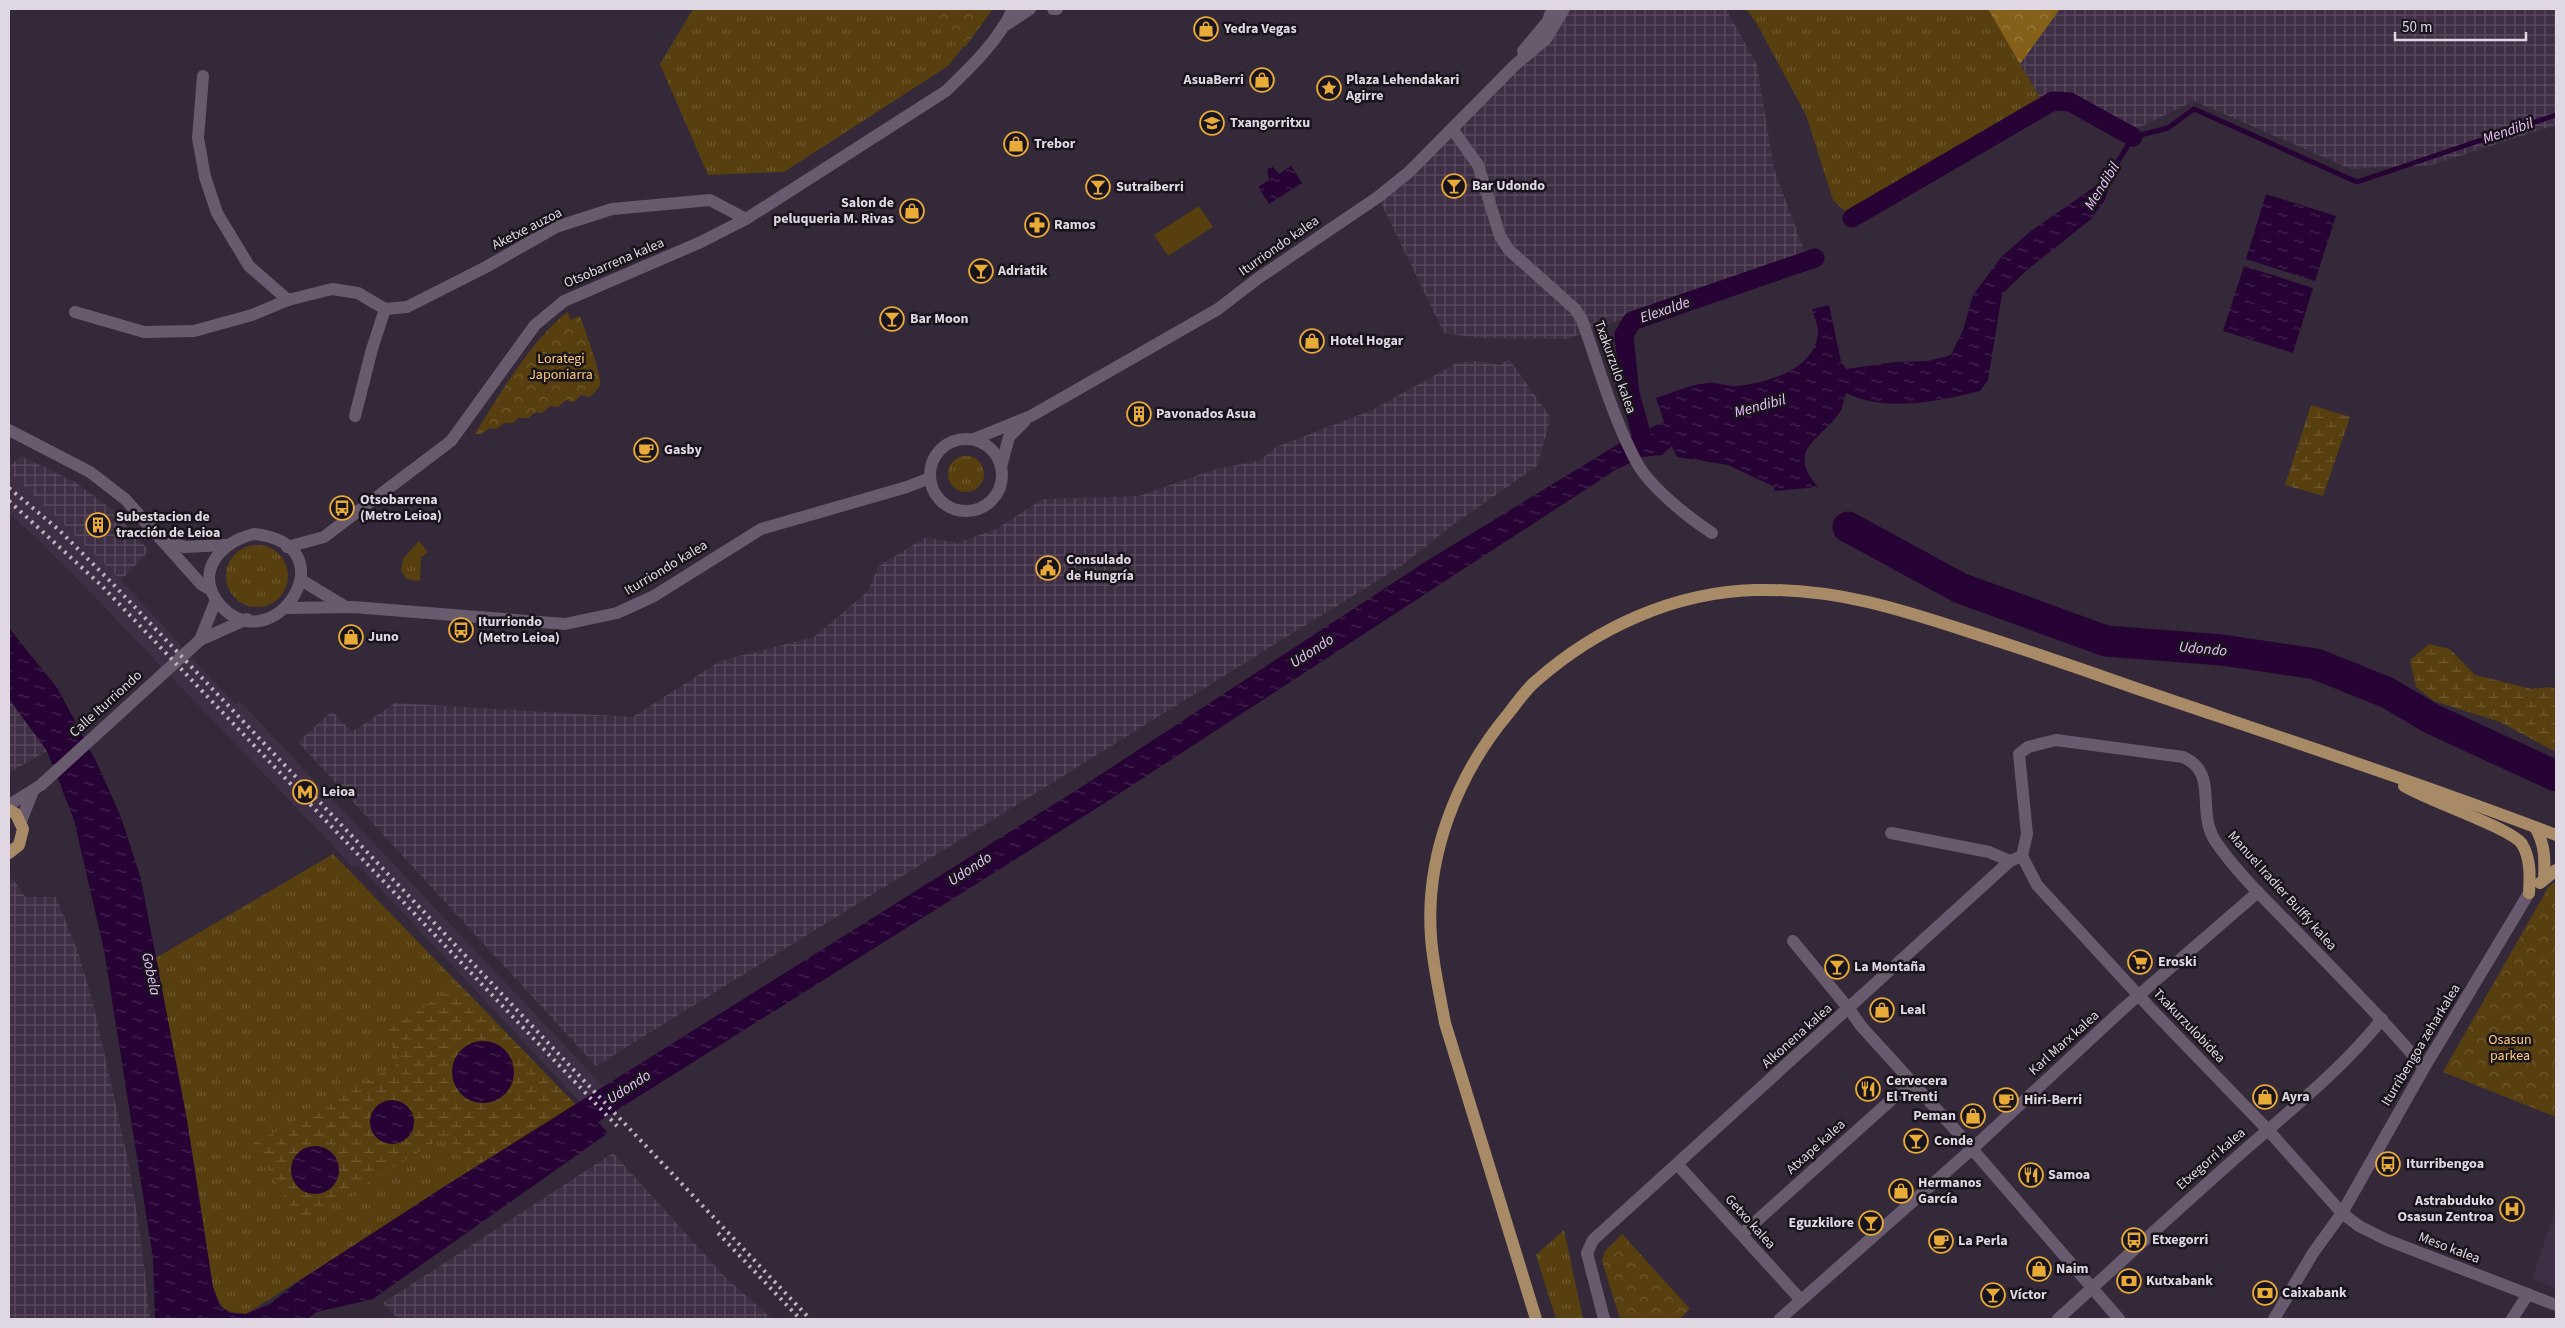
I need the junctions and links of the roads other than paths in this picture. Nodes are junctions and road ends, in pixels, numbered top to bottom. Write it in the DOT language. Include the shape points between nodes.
graph roads {
  1 [pos="1013,9"];
  2 [pos="1030,9"];
  3 [pos="1552,9"];
  4 [pos="1564,9"];
  5 [pos="1006,25"];
  6 [pos="1516,64"];
  7 [pos="203,76"];
  8 [pos="1453,130"];
  9 [pos="746,220"];
  10 [pos="288,300"];
  11 [pos="385,309"];
  12 [pos="75,312"];
  13 [pos="355,416"];
  14 [pos="1031,416"];
  15 [pos="9,430"];
  16 [pos="974,439"];
  17 [pos="1001,467"];
  18 [pos="930,478"];
  19 [pos="1712,533"];
  20 [pos="158,534"];
  21 [pos="226,545"];
  22 [pos="287,546"];
  23 [pos="301,580"];
  24 [pos="213,595"];
  25 [pos="344,607"];
  26 [pos="286,608"];
  27 [pos="247,619"];
  28 [pos="196,643"];
  29 [pos="2385,774"];
  30 [pos="34,791"];
  31 [pos="9,805"];
  32 [pos="9,810"];
  33 [pos="21,821"];
  34 [pos="2535,827"];
  35 [pos="1892,833"];
  36 [pos="2556,835"];
  37 [pos="9,853"];
  38 [pos="2022,856"];
  39 [pos="2010,862"];
  40 [pos="2556,870"];
  41 [pos="2544,878"];
  42 [pos="2258,892"];
  43 [pos="2529,893"];
  44 [pos="1793,941"];
  45 [pos="2139,995"];
  46 [pos="1849,1009"];
  47 [pos="2382,1019"];
  48 [pos="2424,1068"];
  49 [pos="1910,1083"];
  50 [pos="2268,1130"];
  51 [pos="1972,1149"];
  52 [pos="1677,1164"];
  53 [pos="2342,1213"];
  54 [pos="1742,1234"];
  55 [pos="2091,1287"];
  56 [pos="2528,1294"];
  57 [pos="1801,1300"];
  58 [pos="2556,1305"];
  59 [pos="1536,1319"];
  60 [pos="1604,1319"];
  61 [pos="1780,1319"];
  62 [pos="2058,1319"];
  63 [pos="2119,1319"];
  64 [pos="2274,1319"];
  65 [pos="2512,1319"];
  1 -- 5 [label="street"];
  2 -- 5 [label="street"];
  3 -- 6 [label="street, Iturriondo kalea" via="1548,21"];
  4 -- 6 [label="street, Iturriondo kalea" via="1546,39"];
  5 -- 9 [label="street, Otsobarrena kalea" via="946,90"];
  6 -- 8 [label="street, Iturriondo kalea"];
  7 -- 10 [label="street" via="198,138 205,177 217,213 249,266"];
  8 -- 14 [label="street, Iturriondo kalea" via="1378,197 1218,309"];
  8 -- 19 [label="street, Txakurzulo kalea" via="1478,165 1500,236 1509,250 1574,308 1582,320 1622,430 1638,464 1690,518"];
  9 -- 11 [label="street, Aketxe auzoa" via="710,200 612,209 556,227 407,307"];
  9 -- 22 [label="street, Otsobarrena kalea" via="576,295 546,314 518,347 451,441 324,537"];
  10 -- 11 [label="street" via="332,289 358,293"];
  10 -- 12 [label="street" via="252,315 194,331 144,332"];
  11 -- 13 [label="street"];
  14 -- 16 [label="street, Iturriondo kalea"];
  14 -- 17 [label="street, Iturriondo kalea" via="1009,437"];
  15 -- 20 [label="street" via="90,472 125,498"];
  16 -- 17 [label="street" via="992,449"];
  16 -- 18 [label="street, Iturriondo kalea" via="963,439 942,447 930,466"];
  17 -- 18 [label="street, Iturriondo kalea" via="1002,479 996,494 984,506 972,510 960,510 944,503 933,489"];
  18 -- 25 [label="street, Iturriondo kalea" via="908,488 761,529 654,596 617,613 590,620 564,624"];
  20 -- 21 [label="street" via="184,547"];
  20 -- 24 [label="street"];
  21 -- 22 [label="street" via="239,537 254,534 268,536"];
  21 -- 24 [label="street" via="210,569"];
  22 -- 23 [label="street" via="300,563"];
  23 -- 25 [label="street"];
  23 -- 26 [label="street" via="296,596"];
  24 -- 27 [label="street" via="235,616"];
  24 -- 28 [label="street, Calle Iturriondo"];
  25 -- 26 [label="street, Iturriondo kalea"];
  26 -- 27 [label="street" via="261,620"];
  27 -- 28 [label="street, Calle Iturriondo"];
  28 -- 30 [label="street, Calle Iturriondo"];
  29 -- 34 [label="main road"];
  29 -- 43 [label="main road" via="2419,795 2506,832 2521,843 2530,873"];
  29 -- 59 [label="main road" via="1891,606 1828,592 1753,590 1709,596 1653,610 1610,628 1534,683 1495,729 1463,779 1439,848 1432,895 1431,934 1446,1023"];
  30 -- 31 [label="street, Calle Iturriondo"];
  30 -- 33 [label="street, Calle Iturriondo"];
  32 -- 33 [label="main road"];
  33 -- 37 [label="main road" via="19,845"];
  34 -- 36 [label="main road"];
  34 -- 41 [label="main road" via="2546,855"];
  35 -- 39 [label="street" via="1989,852"];
  38 -- 39 [label="street, Alkonena kalea"];
  38 -- 42 [label="street, Manuel Iradier Bulffy kalea" via="2026,834 2019,754 2028,747 2056,740 2183,757 2195,762 2205,778 2205,814 2216,843"];
  38 -- 45 [label="street, Txakurzulobidea" via="2037,885"];
  39 -- 46 [label="street, Alkonena kalea"];
  40 -- 41 [label="main road"];
  41 -- 43 [label="main road"];
  42 -- 45 [label="street, Karl Marx kalea"];
  42 -- 47 [label="street, Manuel Iradier Bulffy kalea"];
  43 -- 48 [label="street, Iturribengoa zeharkalea"];
  44 -- 46 [label="street"];
  45 -- 50 [label="street, Txakurzulobidea"];
  45 -- 51 [label="street, Karl Marx kalea"];
  46 -- 49 [label="street"];
  46 -- 52 [label="street, Alkonena kalea"];
  47 -- 48 [label="street, Manuel Iradier Bulffy kalea"];
  47 -- 50 [label="street, Etxegorri kalea" via="2366,1039"];
  48 -- 53 [label="street, Iturribengoa zeharkalea"];
  49 -- 51 [label="street"];
  49 -- 54 [label="street, Atxape kalea"];
  50 -- 53 [label="street, Txakurzulobidea"];
  50 -- 55 [label="street, Etxegorri kalea"];
  51 -- 55 [label="street"];
  51 -- 57 [label="street, Karl Marx kalea"];
  52 -- 54 [label="street, Getxo kalea"];
  52 -- 60 [label="street, Alkonena kalea" via="1593,1240 1587,1253"];
  53 -- 56 [label="street, Meso kalea" via="2387,1240"];
  53 -- 64 [label="street" via="2313,1253"];
  54 -- 57 [label="street, Getxo kalea"];
  55 -- 62 [label="street, Etxegorri kalea"];
  55 -- 63 [label="street"];
  56 -- 58 [label="street, Meso kalea"];
  56 -- 65 [label="street"];
  57 -- 61 [label="street, Karl Marx kalea"];
}
